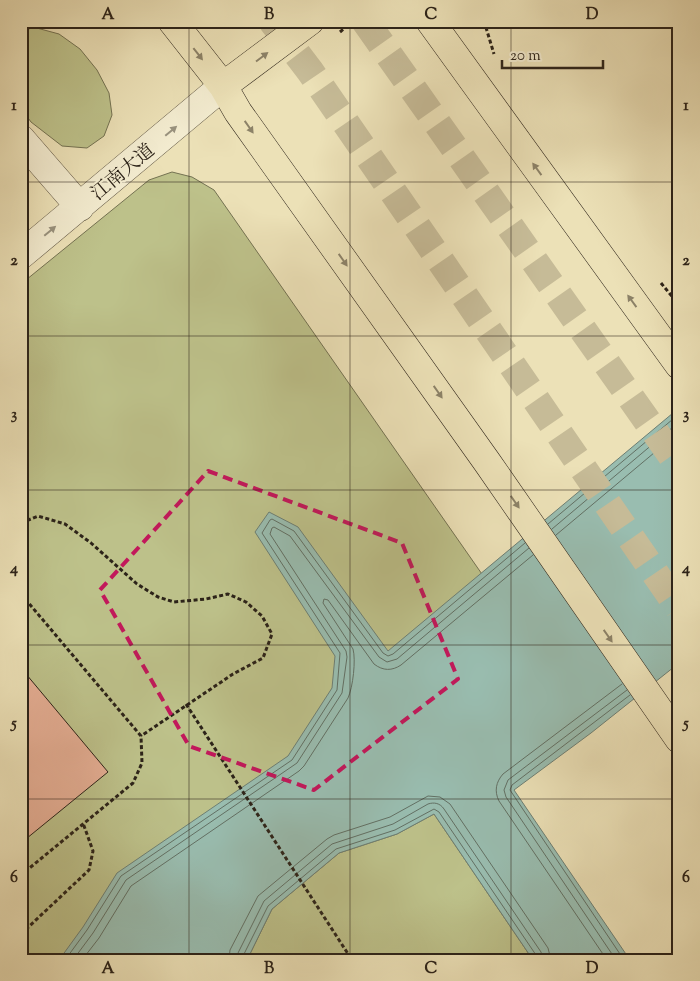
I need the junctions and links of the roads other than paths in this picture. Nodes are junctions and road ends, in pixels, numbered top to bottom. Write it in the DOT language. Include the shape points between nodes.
graph roads {
  1 [pos="172,21"];
  2 [pos="310,21"];
  3 [pos="430,21"];
  4 [pos="223,86"];
  5 [pos="21,139"];
  6 [pos="80,206"];
  7 [pos="21,255"];
  8 [pos="679,365"];
  9 [pos="675,733"];
  1 -- 4 [label="main road, one-way"];
  4 -- 2 [label="main road, one-way"];
  8 -- 3 [label="main road, one-way"];
  6 -- 4 [label="street, 江南大道, one-way"];
  4 -- 9 [label="main road, one-way" via="238,112 488,462"];
  5 -- 6 [label="street"];
  7 -- 6 [label="street, 江南大道, one-way"];
}
